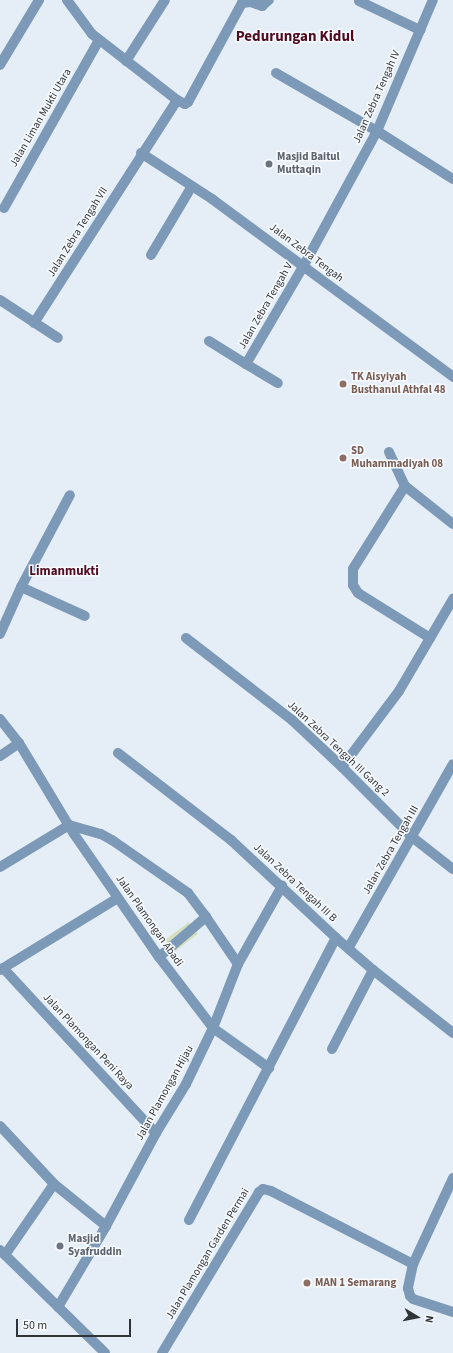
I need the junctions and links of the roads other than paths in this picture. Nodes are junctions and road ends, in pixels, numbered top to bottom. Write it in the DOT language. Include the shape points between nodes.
graph roads {
  1 [pos="39,0"];
  2 [pos="67,0"];
  3 [pos="165,0"];
  4 [pos="270,0"];
  5 [pos="433,0"];
  6 [pos="359,1"];
  7 [pos="420,30"];
  8 [pos="99,40"];
  9 [pos="126,61"];
  10 [pos="0,65"];
  11 [pos="276,73"];
  12 [pos="177,100"];
  13 [pos="377,131"];
  14 [pos="141,153"];
  15 [pos="453,180"];
  16 [pos="192,186"];
  17 [pos="4,208"];
  18 [pos="151,255"];
  19 [pos="304,265"];
  20 [pos="0,300"];
  21 [pos="34,323"];
  22 [pos="58,338"];
  23 [pos="209,341"];
  24 [pos="246,364"];
  25 [pos="453,377"];
  26 [pos="278,383"];
  27 [pos="389,452"];
  28 [pos="405,486"];
  29 [pos="70,495"];
  30 [pos="453,524"];
  31 [pos="21,587"];
  32 [pos="453,599"];
  33 [pos="85,616"];
  34 [pos="0,634"];
  35 [pos="186,638"];
  36 [pos="430,638"];
  37 [pos="0,719"];
  38 [pos="18,743"];
  39 [pos="118,752"];
  40 [pos="0,756"];
  41 [pos="453,764"];
  42 [pos="342,767"];
  43 [pos="69,825"];
  44 [pos="412,837"];
  45 [pos="0,867"];
  46 [pos="453,869"];
  47 [pos="282,886"];
  48 [pos="118,898"];
  49 [pos="206,917"];
  50 [pos="336,938"];
  51 [pos="349,947"];
  52 [pos="159,957"];
  53 [pos="238,964"];
  54 [pos="2,969"];
  55 [pos="373,970"];
  56 [pos="213,1028"];
  57 [pos="453,1033"];
  58 [pos="332,1049"];
  59 [pos="269,1068"];
  60 [pos="0,1126"];
  61 [pos="156,1132"];
  62 [pos="453,1178"];
  63 [pos="54,1184"];
  64 [pos="189,1220"];
  65 [pos="106,1226"];
  66 [pos="3,1252"];
  67 [pos="413,1264"];
  68 [pos="58,1307"];
  69 [pos="453,1312"];
  70 [pos="105,1353"];
  71 [pos="162,1353"];
  1 -- 10 [label="street"];
  2 -- 8 [label="street"];
  3 -- 9 [label="street"];
  4 -- 12 [label="street" via="262,6 250,2 242,4 188,102 184,104"];
  5 -- 7 [label="street, Jalan Zebra Tengah IV"];
  6 -- 7 [label="street"];
  7 -- 13 [label="street, Jalan Zebra Tengah IV"];
  8 -- 9 [label="street"];
  8 -- 17 [label="street, Jalan Liman Mukti Utara"];
  9 -- 12 [label="street"];
  11 -- 13 [label="street"];
  12 -- 14 [label="street, Jalan Zebra Tengah VII"];
  13 -- 15 [label="street"];
  13 -- 19 [label="street, Jalan Zebra Tengah IV"];
  14 -- 16 [label="street, Jalan Zebra Tengah"];
  14 -- 21 [label="street, Jalan Zebra Tengah VII"];
  16 -- 18 [label="street"];
  16 -- 19 [label="street, Jalan Zebra Tengah"];
  19 -- 24 [label="street, Jalan Zebra Tengah V"];
  19 -- 25 [label="street, Jalan Zebra Tengah"];
  20 -- 21 [label="street"];
  21 -- 22 [label="street"];
  23 -- 24 [label="street, Jalan Zebra Tengah V"];
  24 -- 26 [label="street"];
  27 -- 28 [label="street"];
  28 -- 30 [label="street"];
  28 -- 36 [label="street" via="354,569 353,585 358,593"];
  29 -- 31 [label="street"];
  31 -- 33 [label="street"];
  31 -- 34 [label="street"];
  32 -- 36 [label="street"];
  35 -- 42 [label="street, Jalan Zebra Tengah III Gang 2" via="292,720"];
  36 -- 42 [label="street" via="399,691"];
  37 -- 38 [label="street, Jalan Plamongan Abadi"];
  38 -- 40 [label="street"];
  38 -- 43 [label="street, Jalan Plamongan Abadi"];
  39 -- 47 [label="street, Jalan Zebra Tengah III B" via="231,840"];
  41 -- 44 [label="street, Jalan Zebra Tengah III"];
  42 -- 44 [label="street, Jalan Zebra Tengah III Gang 2"];
  43 -- 45 [label="street"];
  43 -- 48 [label="street, Jalan Plamongan Abadi"];
  43 -- 49 [label="street" via="112,840 188,893"];
  44 -- 46 [label="street, Jalan Zebra Tengah III Gang 2"];
  44 -- 51 [label="street, Jalan Zebra Tengah III"];
  47 -- 50 [label="street, Jalan Zebra Tengah III B"];
  47 -- 53 [label="street, Jalan Plamongan Hijau"];
  48 -- 52 [label="street, Jalan Plamongan Abadi"];
  48 -- 54 [label="street"];
  49 -- 52 [label="street"];
  49 -- 53 [label="street"];
  50 -- 51 [label="street, Jalan Zebra Tengah III B"];
  50 -- 59 [label="street"];
  51 -- 55 [label="street, Jalan Zebra Tengah III B"];
  52 -- 56 [label="street, Jalan Plamongan Abadi"];
  53 -- 56 [label="street, Jalan Plamongan Hijau"];
  54 -- 61 [label="street, Jalan Plamongan Peni Raya"];
  55 -- 57 [label="street, Jalan Zebra Tengah III B"];
  55 -- 58 [label="street"];
  56 -- 59 [label="street, Jalan Plamongan Abadi"];
  56 -- 61 [label="street, Jalan Plamongan Hijau" via="186,1084"];
  59 -- 64 [label="street"];
  60 -- 63 [label="street"];
  61 -- 65 [label="street, Jalan Plamongan Hijau"];
  62 -- 67 [label="street"];
  63 -- 65 [label="street"];
  63 -- 66 [label="street"];
  65 -- 68 [label="street, Jalan Plamongan Hijau"];
  66 -- 68 [label="street"];
  67 -- 69 [label="street" via="408,1288 410,1296"];
  67 -- 71 [label="street, Jalan Plamongan Garden Permai" via="272,1191 263,1189"];
  68 -- 70 [label="street"];
}
